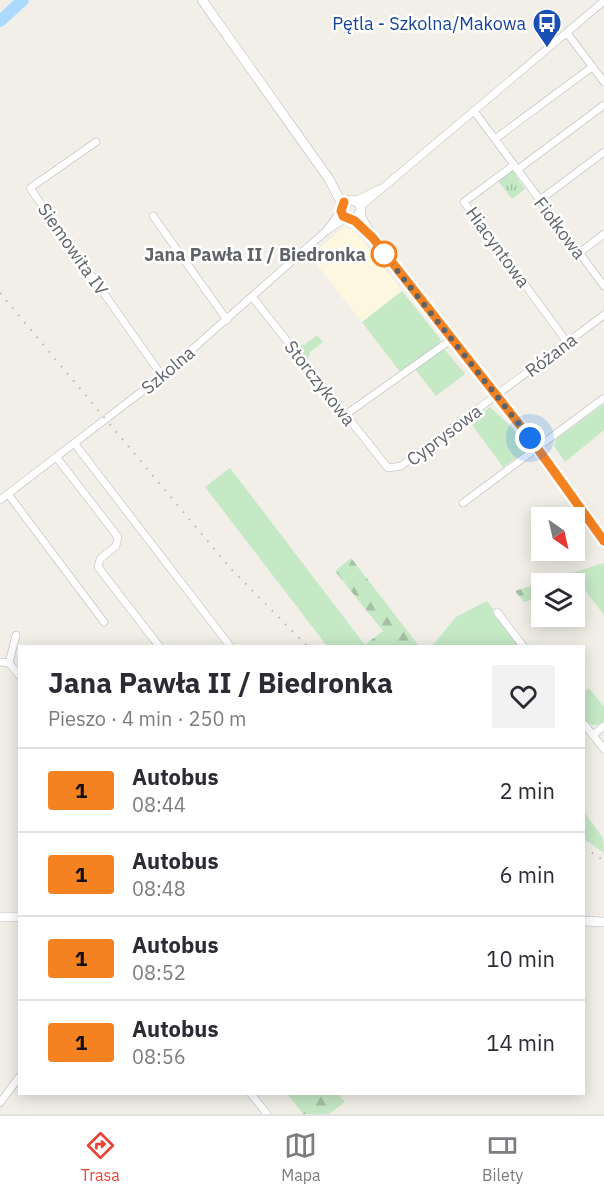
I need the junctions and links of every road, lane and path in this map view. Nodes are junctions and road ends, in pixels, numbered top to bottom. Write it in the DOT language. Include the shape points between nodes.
graph roads {
  1 [pos="202,0"];
  2 [pos="604,2"];
  3 [pos="567,33"];
  4 [pos="592,67"];
  5 [pos="604,82"];
  6 [pos="604,105"];
  7 [pos="474,111"];
  8 [pos="495,139"];
  9 [pos="96,142"];
  10 [pos="604,152"];
  11 [pos="515,167"];
  12 [pos="540,200"];
  13 [pos="351,209"];
  14 [pos="153,216"];
  15 [pos="604,234"];
  16 [pos="579,253"];
  17 [pos="604,286"];
  18 [pos="253,298"];
  19 [pos="604,315"];
  20 [pos="227,320"];
  21 [pos="452,339"];
  22 [pos="567,342"];
  23 [pos="162,376"];
  24 [pos="497,396"];
  25 [pos="604,398"];
  26 [pos="345,415"];
  27 [pos="75,444"];
  28 [pos="537,448"];
  29 [pos="57,458"];
  30 [pos="388,468"];
  31 [pos="8,494"];
  32 [pos="0,500"];
  33 [pos="463,503"];
  34 [pos="604,542"];
  35 [pos="497,612"];
  36 [pos="104,622"];
  37 [pos="16,635"];
  38 [pos="158,645"];
  39 [pos="229,645"];
  40 [pos="522,645"];
  41 [pos="0,662"];
  42 [pos="9,663"];
  43 [pos="18,674"];
  44 [pos="585,725"];
  45 [pos="604,726"];
  46 [pos="592,735"];
  47 [pos="604,749"];
  48 [pos="0,917"];
  49 [pos="18,917"];
  50 [pos="585,921"];
  51 [pos="604,922"];
  52 [pos="18,1079"];
  53 [pos="252,1095"];
  54 [pos="0,1103"];
  55 [pos="267,1114"];
  1 -- 13 [label="street"];
  2 -- 3 [label="street, Szkolna"];
  3 -- 4 [label="street"];
  3 -- 7 [label="street, Szkolna"];
  4 -- 5 [label="street"];
  4 -- 8 [label="street"];
  6 -- 11 [label="street"];
  7 -- 8 [label="street, Fiołkowa"];
  7 -- 13 [label="street, Szkolna"];
  8 -- 11 [label="street, Fiołkowa"];
  9 -- 23 [label="street, Siemowita IV" via="30,188"];
  10 -- 12 [label="street"];
  11 -- 12 [label="street, Fiołkowa"];
  11 -- 22 [label="street, Hiacyntowa" via="464,202"];
  12 -- 16 [label="street, Fiołkowa"];
  13 -- 18 [label="street, Szkolna"];
  13 -- 21 [label="street"];
  14 -- 20 [label="street"];
  15 -- 16 [label="street"];
  16 -- 17 [label="street, Fiołkowa"];
  18 -- 20 [label="street, Szkolna"];
  18 -- 26 [label="street, Storczykowa"];
  19 -- 22 [label="street, Różana"];
  20 -- 23 [label="street, Szkolna"];
  21 -- 24 [label="street"];
  21 -- 26 [label="street"];
  22 -- 24 [label="street, Różana"];
  23 -- 27 [label="street, Szkolna"];
  24 -- 28 [label="street"];
  24 -- 30 [label="street, Cyprysowa" via="401,466"];
  25 -- 28 [label="street"];
  26 -- 30 [label="street, Storczykowa"];
  27 -- 29 [label="street, Szkolna"];
  27 -- 39 [label="street"];
  28 -- 33 [label="street"];
  28 -- 34 [label="street"];
  29 -- 31 [label="street, Szkolna"];
  29 -- 38 [label="street" via="117,537 116,546 100,559 98,567"];
  31 -- 32 [label="street, Szkolna"];
  31 -- 36 [label="street"];
  35 -- 40 [label="street"];
  37 -- 42 [label="street"];
  41 -- 42 [label="street"];
  42 -- 43 [label="street"];
  44 -- 46 [label="street"];
  45 -- 46 [label="street"];
  46 -- 47 [label="street"];
  48 -- 49 [label="street"];
  50 -- 51 [label="street"];
  52 -- 54 [label="street"];
  53 -- 55 [label="street"];
}
